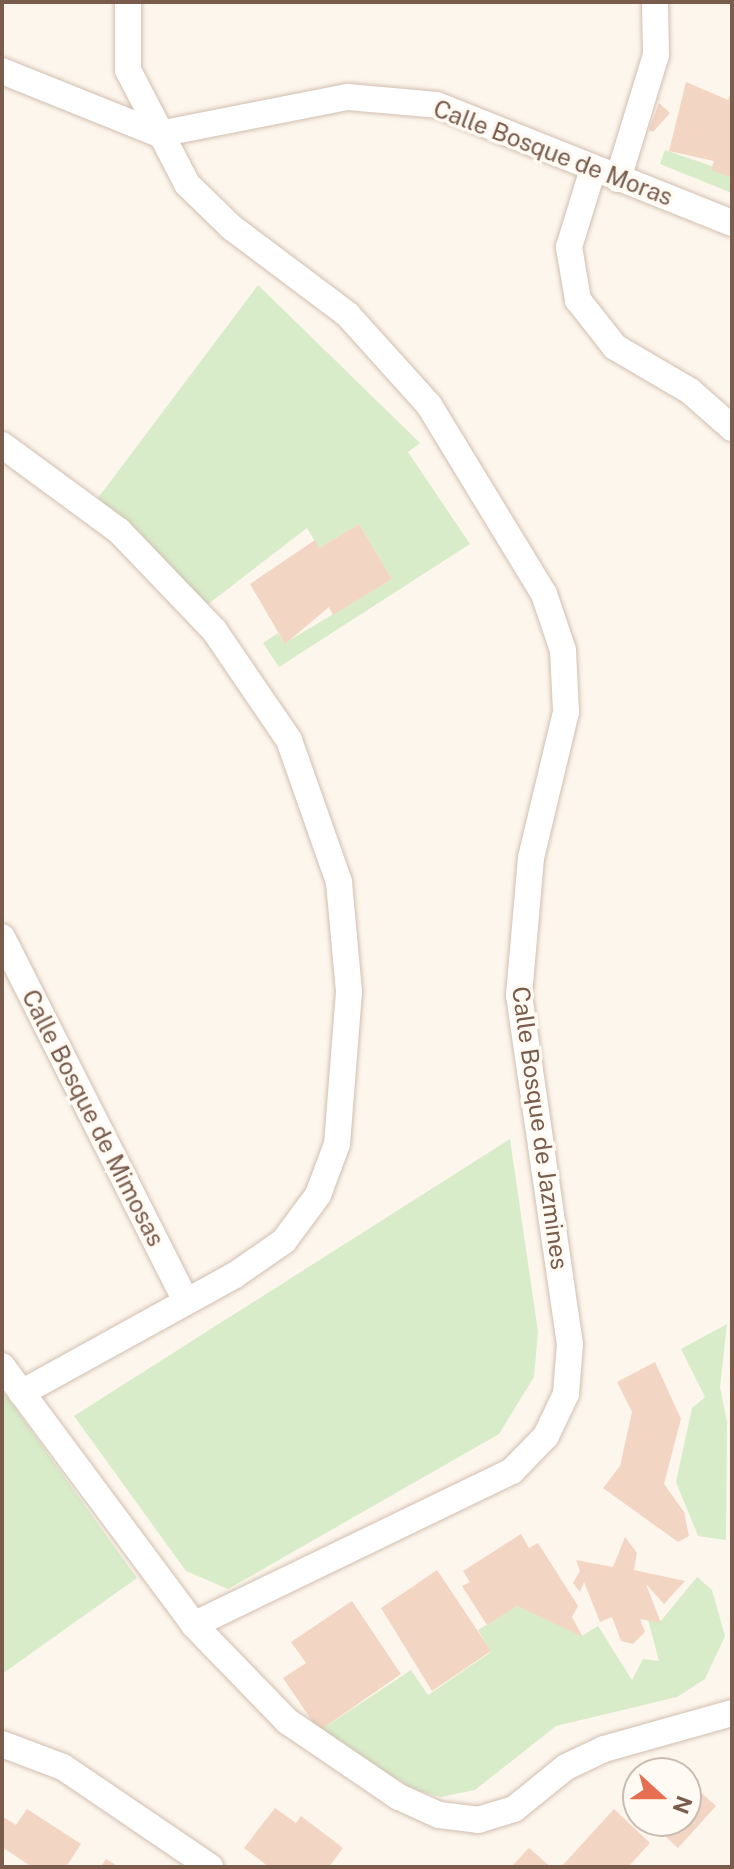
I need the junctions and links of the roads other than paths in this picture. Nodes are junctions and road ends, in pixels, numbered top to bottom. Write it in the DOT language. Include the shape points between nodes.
graph roads {
  1 [pos="128,2"];
  2 [pos="655,2"];
  3 [pos="2,71"];
  4 [pos="159,134"];
  5 [pos="593,169"];
  6 [pos="618,179"];
  7 [pos="732,223"];
  8 [pos="732,428"];
  9 [pos="2,445"];
  10 [pos="2,937"];
  11 [pos="184,1298"];
  12 [pos="2,1366"];
  13 [pos="21,1393"];
  14 [pos="194,1625"];
  15 [pos="732,1713"];
  16 [pos="2,1744"];
  17 [pos="210,1867"];
  1 -- 4 [label="street, Calle Bosque de Jazmines" via="128,70"];
  2 -- 6 [label="street" via="656,55"];
  3 -- 4 [label="street"];
  4 -- 5 [label="street, Calle Bosque de Moras" via="307,103 390,96 437,105"];
  4 -- 14 [label="street, Calle Bosque de Jazmines" via="187,184 231,227 348,315 429,405 544,594 563,650 566,712 531,858 519,995 570,1344 566,1394 546,1436 512,1471"];
  5 -- 6 [label="street, Calle Bosque de Moras"];
  5 -- 8 [label="street" via="569,247 578,300 615,347 690,391"];
  6 -- 7 [label="street, Calle Bosque de Moras"];
  9 -- 11 [label="street" via="119,531 214,630 289,740 339,882 349,992 337,1144 318,1195 284,1241"];
  10 -- 11 [label="street, Calle Bosque de Mimosas"];
  11 -- 13 [label="street"];
  12 -- 13 [label="street"];
  13 -- 14 [label="street"];
  14 -- 15 [label="street" via="287,1721 439,1815 478,1820 514,1809 566,1767 604,1749"];
  16 -- 17 [label="street" via="63,1767"];
}
